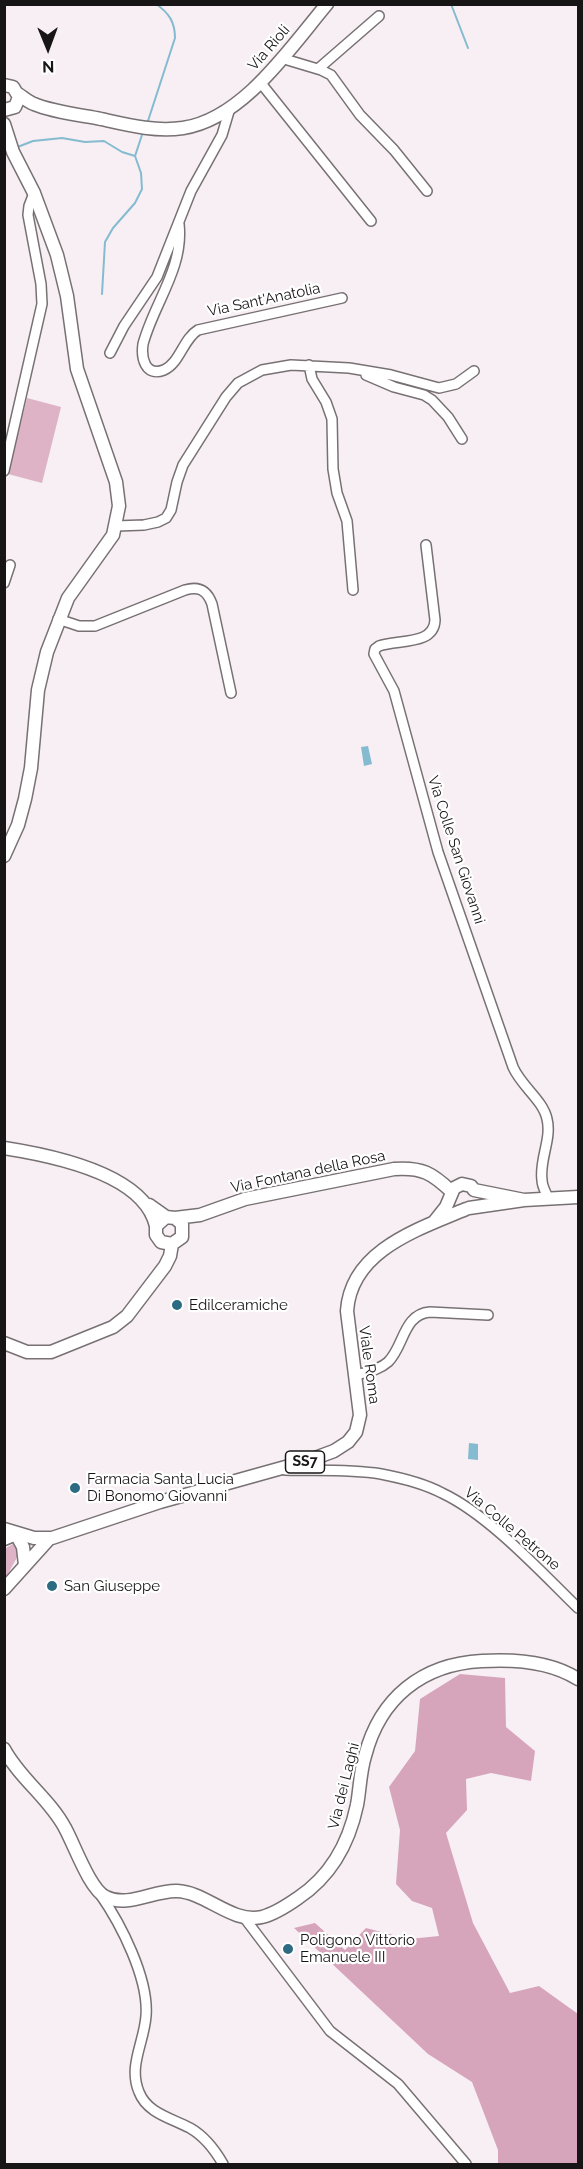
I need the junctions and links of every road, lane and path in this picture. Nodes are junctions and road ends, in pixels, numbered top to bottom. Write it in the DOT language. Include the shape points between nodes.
graph roads {
  1 [pos="327,4"];
  2 [pos="379,16"];
  3 [pos="281,58"];
  4 [pos="318,69"];
  5 [pos="260,82"];
  6 [pos="4,85"];
  7 [pos="18,94"];
  8 [pos="33,104"];
  9 [pos="10,108"];
  10 [pos="230,108"];
  11 [pos="5,126"];
  12 [pos="427,191"];
  13 [pos="34,193"];
  14 [pos="371,221"];
  15 [pos="179,224"];
  16 [pos="342,298"];
  17 [pos="110,353"];
  18 [pos="309,365"];
  19 [pos="323,366"];
  20 [pos="474,371"];
  21 [pos="462,439"];
  22 [pos="4,471"];
  23 [pos="116,526"];
  24 [pos="426,545"];
  25 [pos="10,565"];
  26 [pos="4,583"];
  27 [pos="353,590"];
  28 [pos="58,619"];
  29 [pos="231,693"];
  30 [pos="4,856"];
  31 [pos="4,1148"];
  32 [pos="429,1172"];
  33 [pos="470,1187"];
  34 [pos="451,1193"];
  35 [pos="579,1197"];
  36 [pos="548,1198"];
  37 [pos="525,1200"];
  38 [pos="145,1203"];
  39 [pos="468,1209"];
  40 [pos="200,1215"];
  41 [pos="171,1217"];
  42 [pos="433,1223"];
  43 [pos="156,1226"];
  44 [pos="172,1241"];
  45 [pos="488,1315"];
  46 [pos="4,1342"];
  47 [pos="356,1375"];
  48 [pos="276,1470"];
  49 [pos="8,1534"];
  50 [pos="49,1539"];
  51 [pos="25,1565"];
  52 [pos="4,1589"];
  53 [pos="579,1608"];
  54 [pos="579,1678"];
  55 [pos="4,1749"];
  56 [pos="98,1891"];
  57 [pos="243,1916"];
  58 [pos="223,2164"];
  59 [pos="466,2164"];
  1 -- 3 [label="main road, Via Rioli"];
  2 -- 4 [label="street"];
  3 -- 4 [label="street"];
  3 -- 5 [label="main road, Via Rioli"];
  4 -- 12 [label="street" via="335,79 360,115"];
  5 -- 10 [label="main road, Via Rioli"];
  5 -- 14 [label="street"];
  6 -- 7 [label="main road" via="13,87"];
  7 -- 8 [label="main road"];
  7 -- 9 [label="main road" via="18,101"];
  8 -- 9 [label="main road"];
  8 -- 10 [label="main road, Via Rioli" via="160,129 189,127 218,117"];
  9 -- 11 [label="main road"];
  10 -- 15 [label="street, Via Sant'Anatolia" via="222,135 194,186"];
  11 -- 13 [label="main road"];
  13 -- 22 [label="street" via="28,215 42,304"];
  13 -- 23 [label="main road" via="63,278 78,374 116,482"];
  15 -- 16 [label="street, Via Sant'Anatolia" via="177,258 143,344 142,358 150,370 167,368 192,334 200,330"];
  15 -- 17 [label="street, Via Sant'Anatolia" via="157,277"];
  18 -- 19 [label="street"];
  18 -- 23 [label="street" via="271,367 238,383 183,465 168,516 158,522"];
  18 -- 27 [label="street" via="332,419 333,470 347,521"];
  19 -- 20 [label="street" via="376,372 439,388 456,384"];
  19 -- 21 [label="street" via="370,376 429,398"];
  23 -- 28 [label="main road"];
  24 -- 36 [label="street, Via Colle San Giovanni" via="434,629 424,637 382,645 374,654 394,691 438,852 514,1070 546,1117 541,1176"];
  25 -- 26 [label="street"];
  28 -- 29 [label="street" via="95,626 188,589 202,590 211,601"];
  28 -- 30 [label="main road" via="40,677 25,799"];
  31 -- 38 [label="main road" via="83,1165"];
  32 -- 33 [label="main road, Via Fontana della Rosa"];
  32 -- 34 [label="main road"];
  32 -- 40 [label="main road, Via Fontana della Rosa" via="400,1168 377,1172 245,1199"];
  33 -- 34 [label="main road" via="458,1186"];
  33 -- 37 [label="main road, Viale Roma"];
  33 -- 39 [label="main road" via="475,1202"];
  34 -- 39 [label="main road" via="455,1206"];
  34 -- 42 [label="main road"];
  35 -- 36 [label="main road, Viale Roma"];
  36 -- 37 [label="main road, Viale Roma"];
  37 -- 39 [label="main road, Viale Roma"];
  38 -- 41 [label="main road"];
  38 -- 43 [label="main road"];
  39 -- 42 [label="main road, Viale Roma"];
  40 -- 41 [label="main road, Via Fontana della Rosa"];
  40 -- 44 [label="main road"];
  41 -- 43 [label="main road"];
  41 -- 44 [label="main road" via="182,1224"];
  42 -- 47 [label="main road, Viale Roma / SS7" via="386,1248 352,1287 347,1311"];
  43 -- 44 [label="main road" via="156,1235"];
  44 -- 46 [label="main road" via="157,1274 127,1316 108,1330 45,1353 27,1352"];
  45 -- 47 [label="street" via="421,1313 388,1362"];
  47 -- 48 [label="main road, Viale Roma / SS7" via="360,1415 351,1438 334,1451"];
  48 -- 50 [label="main road, Viale Roma / SS7" via="168,1499"];
  48 -- 53 [label="street, Via Colle Petrone" via="374,1473 443,1493 496,1532"];
  49 -- 50 [label="main road, Viale Roma / SS7"];
  49 -- 51 [label="main road" via="23,1546"];
  50 -- 51 [label="main road"];
  51 -- 52 [label="main road"];
  54 -- 57 [label="main road, Via dei Laghi" via="545,1665 490,1660 445,1666 412,1683 387,1708 372,1736 351,1827 327,1874 300,1897 267,1916"];
  55 -- 56 [label="main road" via="58,1816"];
  56 -- 57 [label="main road, Via dei Laghi" via="107,1898 123,1900 183,1892"];
  56 -- 58 [label="street" via="121,1926 144,1991 146,2019 135,2065 140,2094 151,2109 200,2135"];
  57 -- 59 [label="street" via="330,2031 398,2084"];
}
